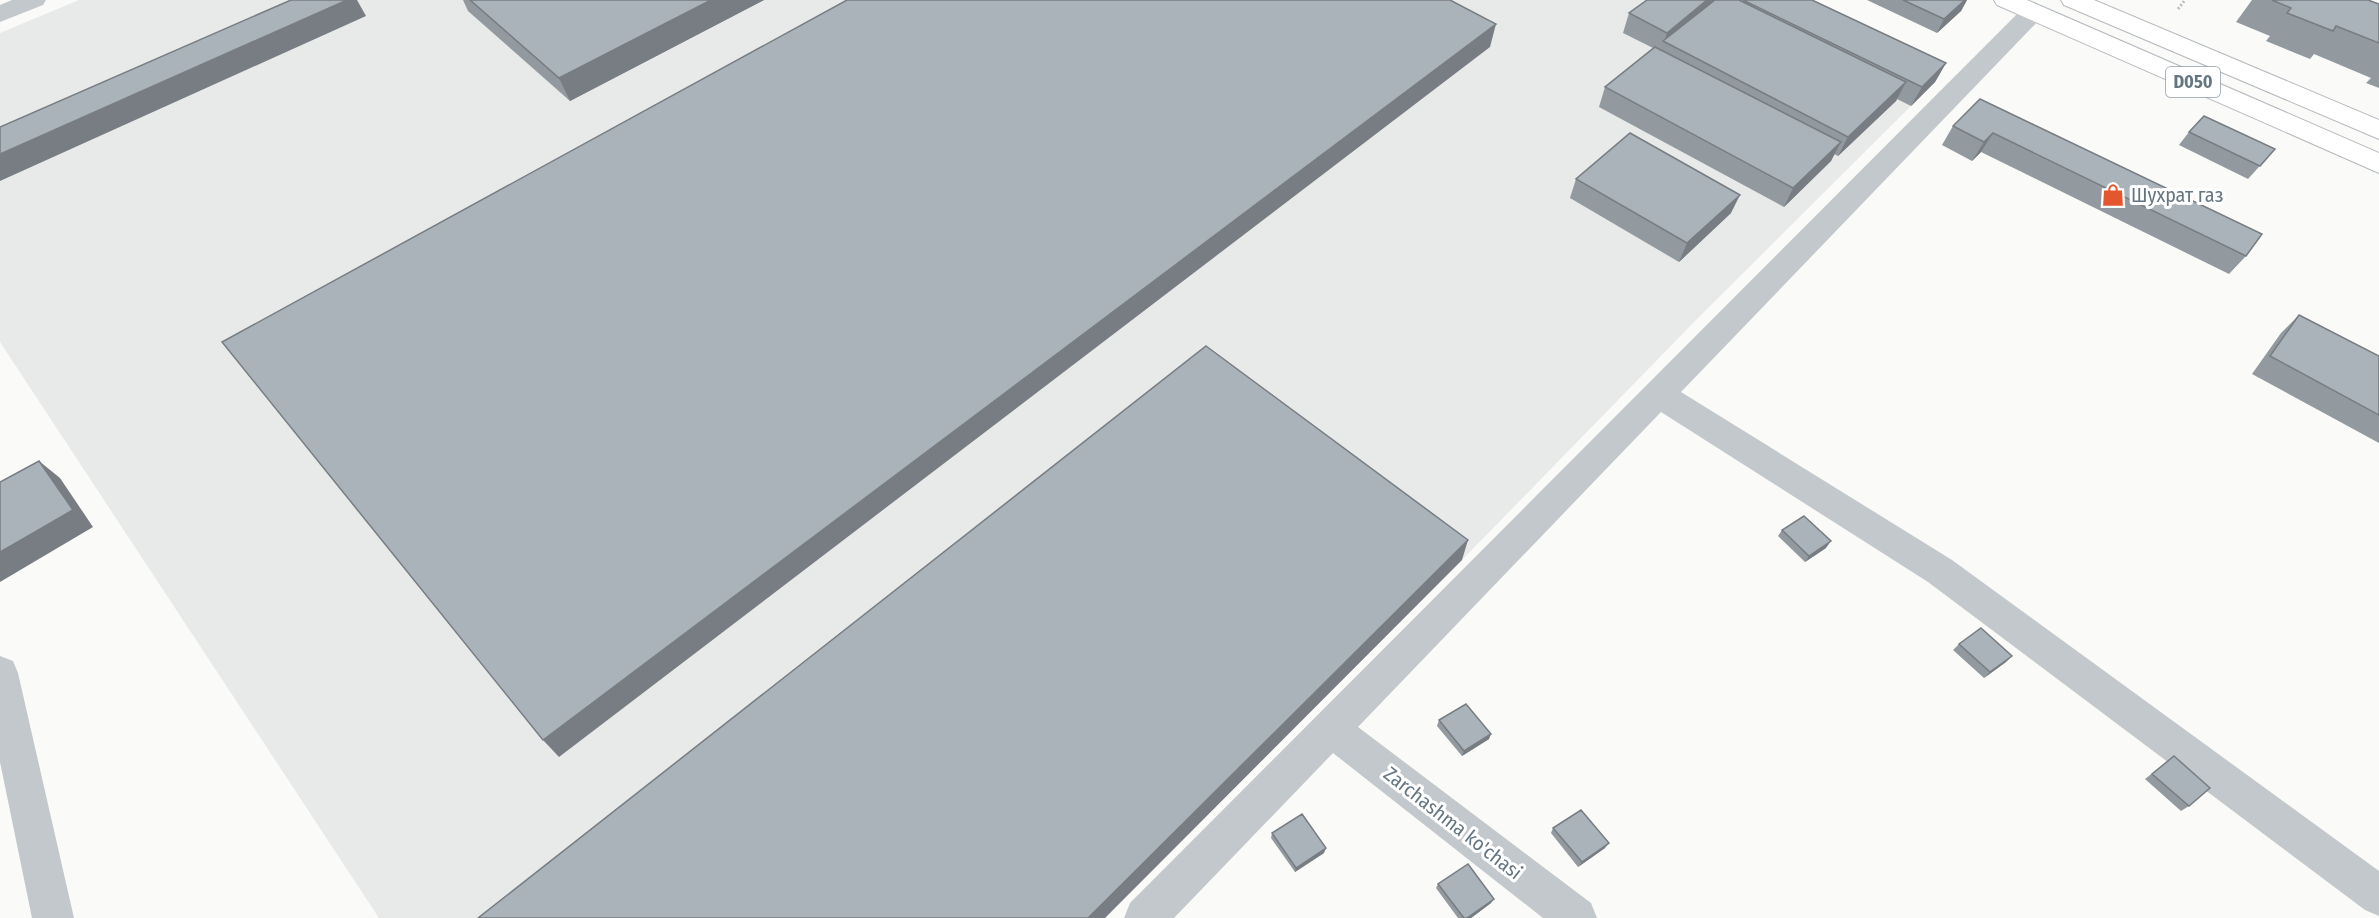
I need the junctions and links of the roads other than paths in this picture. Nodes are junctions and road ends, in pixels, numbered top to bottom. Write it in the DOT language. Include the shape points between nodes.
graph roads {
  1 [pos="34,0"];
  2 [pos="2073,0"];
  3 [pos="2020,6"];
  4 [pos="0,14"];
  5 [pos="2379,130"];
  6 [pos="2379,164"];
  7 [pos="1658,394"];
  8 [pos="0,673"];
  9 [pos="1330,728"];
  10 [pos="2379,896"];
  11 [pos="53,918"];
  12 [pos="1145,918"];
  13 [pos="1576,918"];
  1 -- 4 [label="street"];
  2 -- 5 [label="main road, D050"];
  3 -- 6 [label="main road, D050"];
  3 -- 7 [label="street"];
  7 -- 9 [label="street"];
  7 -- 10 [label="street" via="1940,571"];
  8 -- 11 [label="street"];
  9 -- 12 [label="street"];
  9 -- 13 [label="street, Zarchashma ko'chasi"];
}
